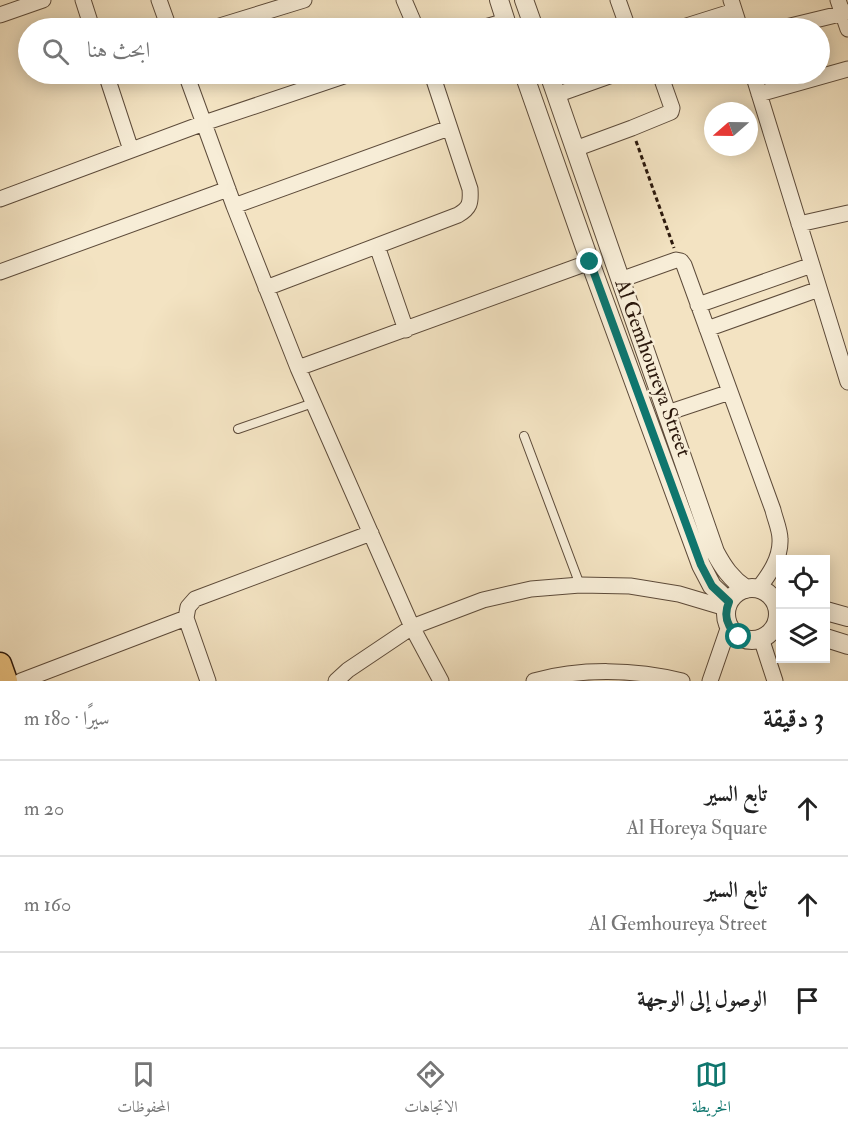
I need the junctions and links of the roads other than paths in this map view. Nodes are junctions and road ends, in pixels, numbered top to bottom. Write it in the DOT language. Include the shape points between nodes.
graph roads {
  1 [pos="43,0"];
  2 [pos="83,0"];
  3 [pos="159,0"];
  4 [pos="304,0"];
  5 [pos="404,0"];
  6 [pos="499,0"];
  7 [pos="524,0"];
  8 [pos="618,0"];
  9 [pos="733,6"];
  10 [pos="843,8"];
  11 [pos="0,15"];
  12 [pos="89,18"];
  13 [pos="165,18"];
  14 [pos="246,18"];
  15 [pos="412,18"];
  16 [pos="505,18"];
  17 [pos="530,18"];
  18 [pos="624,18"];
  19 [pos="704,18"];
  20 [pos="812,18"];
  21 [pos="848,29"];
  22 [pos="848,69"];
  23 [pos="830,74"];
  24 [pos="109,84"];
  25 [pos="190,84"];
  26 [pos="320,84"];
  27 [pos="435,84"];
  28 [pos="528,84"];
  29 [pos="552,84"];
  30 [pos="587,84"];
  31 [pos="663,84"];
  32 [pos="756,84"];
  33 [pos="795,84"];
  34 [pos="759,94"];
  35 [pos="556,95"];
  36 [pos="204,123"];
  37 [pos="450,128"];
  38 [pos="575,149"];
  39 [pos="131,150"];
  40 [pos="228,189"];
  41 [pos="0,199"];
  42 [pos="234,206"];
  43 [pos="848,213"];
  44 [pos="799,224"];
  45 [pos="377,246"];
  46 [pos="590,262"];
  47 [pos="812,265"];
  48 [pos="0,272"];
  49 [pos="620,280"];
  50 [pos="266,288"];
  51 [pos="819,289"];
  52 [pos="698,304"];
  53 [pos="707,329"];
  54 [pos="406,330"];
  55 [pos="841,335"];
  56 [pos="298,368"];
  57 [pos="848,382"];
  58 [pos="730,392"];
  59 [pos="313,403"];
  60 [pos="667,413"];
  61 [pos="238,429"];
  62 [pos="524,436"];
  63 [pos="371,533"];
  64 [pos="580,585"];
  65 [pos="764,594"];
  66 [pos="776,609"];
  67 [pos="728,612"];
  68 [pos="830,612"];
  69 [pos="848,617"];
  70 [pos="186,618"];
  71 [pos="412,627"];
  72 [pos="776,627"];
  73 [pos="761,638"];
  74 [pos="830,640"];
  75 [pos="848,645"];
  76 [pos="0,664"];
  77 [pos="6,681"];
  78 [pos="21,681"];
  79 [pos="208,681"];
  80 [pos="336,681"];
  81 [pos="441,681"];
  82 [pos="534,681"];
  83 [pos="681,681"];
  84 [pos="710,681"];
  85 [pos="775,681"];
  1 -- 11 [label="street"];
  2 -- 12 [label="street"];
  3 -- 13 [label="street"];
  4 -- 14 [label="street"];
  5 -- 15 [label="street"];
  6 -- 16 [label="street"];
  7 -- 17 [label="street"];
  8 -- 18 [label="street"];
  9 -- 19 [label="street"];
  10 -- 20 [label="street"];
  10 -- 21 [label="street"];
  22 -- 23 [label="street"];
  24 -- 39 [label="street"];
  25 -- 36 [label="street"];
  26 -- 36 [label="street"];
  27 -- 37 [label="street"];
  28 -- 46 [label="street, Al Gemhoureya Street"];
  29 -- 35 [label="street, Al Gemhoureya Street"];
  30 -- 35 [label="street"];
  31 -- 38 [label="street" via="670,113"];
  32 -- 34 [label="street"];
  33 -- 34 [label="street"];
  34 -- 44 [label="street"];
  35 -- 38 [label="street, Al Gemhoureya Street"];
  36 -- 39 [label="street"];
  36 -- 40 [label="street"];
  37 -- 42 [label="street"];
  37 -- 45 [label="street" via="470,189 471,201 466,210"];
  38 -- 49 [label="street, Al Gemhoureya Street"];
  39 -- 41 [label="street"];
  40 -- 42 [label="street"];
  40 -- 48 [label="street"];
  42 -- 50 [label="street"];
  43 -- 44 [label="street"];
  44 -- 47 [label="street"];
  45 -- 50 [label="street"];
  45 -- 54 [label="street"];
  46 -- 54 [label="street"];
  46 -- 67 [label="street, Al Gemhoureya Street" via="701,565"];
  47 -- 51 [label="street"];
  47 -- 52 [label="street"];
  49 -- 52 [label="street" via="678,261 684,265"];
  49 -- 60 [label="street, Al Gemhoureya Street"];
  50 -- 56 [label="street"];
  51 -- 53 [label="street"];
  51 -- 55 [label="street"];
  52 -- 53 [label="street"];
  53 -- 58 [label="street"];
  54 -- 56 [label="street"];
  55 -- 57 [label="street"];
  56 -- 59 [label="street"];
  58 -- 60 [label="street"];
  58 -- 65 [label="street" via="780,539"];
  59 -- 61 [label="lane"];
  59 -- 63 [label="street"];
  60 -- 65 [label="street, Al Gemhoureya Street" via="715,552 736,582"];
  62 -- 64 [label="lane"];
  63 -- 70 [label="street" via="200,596 188,607"];
  63 -- 71 [label="street"];
  64 -- 67 [label="street" via="630,586 679,594"];
  64 -- 71 [label="street" via="531,589 483,600"];
  65 -- 66 [label="street"];
  65 -- 67 [label="street" via="733,596"];
  67 -- 73 [label="street" via="739,637"];
  67 -- 84 [label="street"];
  68 -- 69 [label="street"];
  70 -- 78 [label="street"];
  70 -- 79 [label="street"];
  71 -- 80 [label="street"];
  71 -- 81 [label="street"];
  72 -- 73 [label="street"];
  73 -- 85 [label="street"];
  74 -- 75 [label="street"];
  76 -- 77 [label="main road"];
  82 -- 83 [label="street" via="580,673 623,672"];
}
